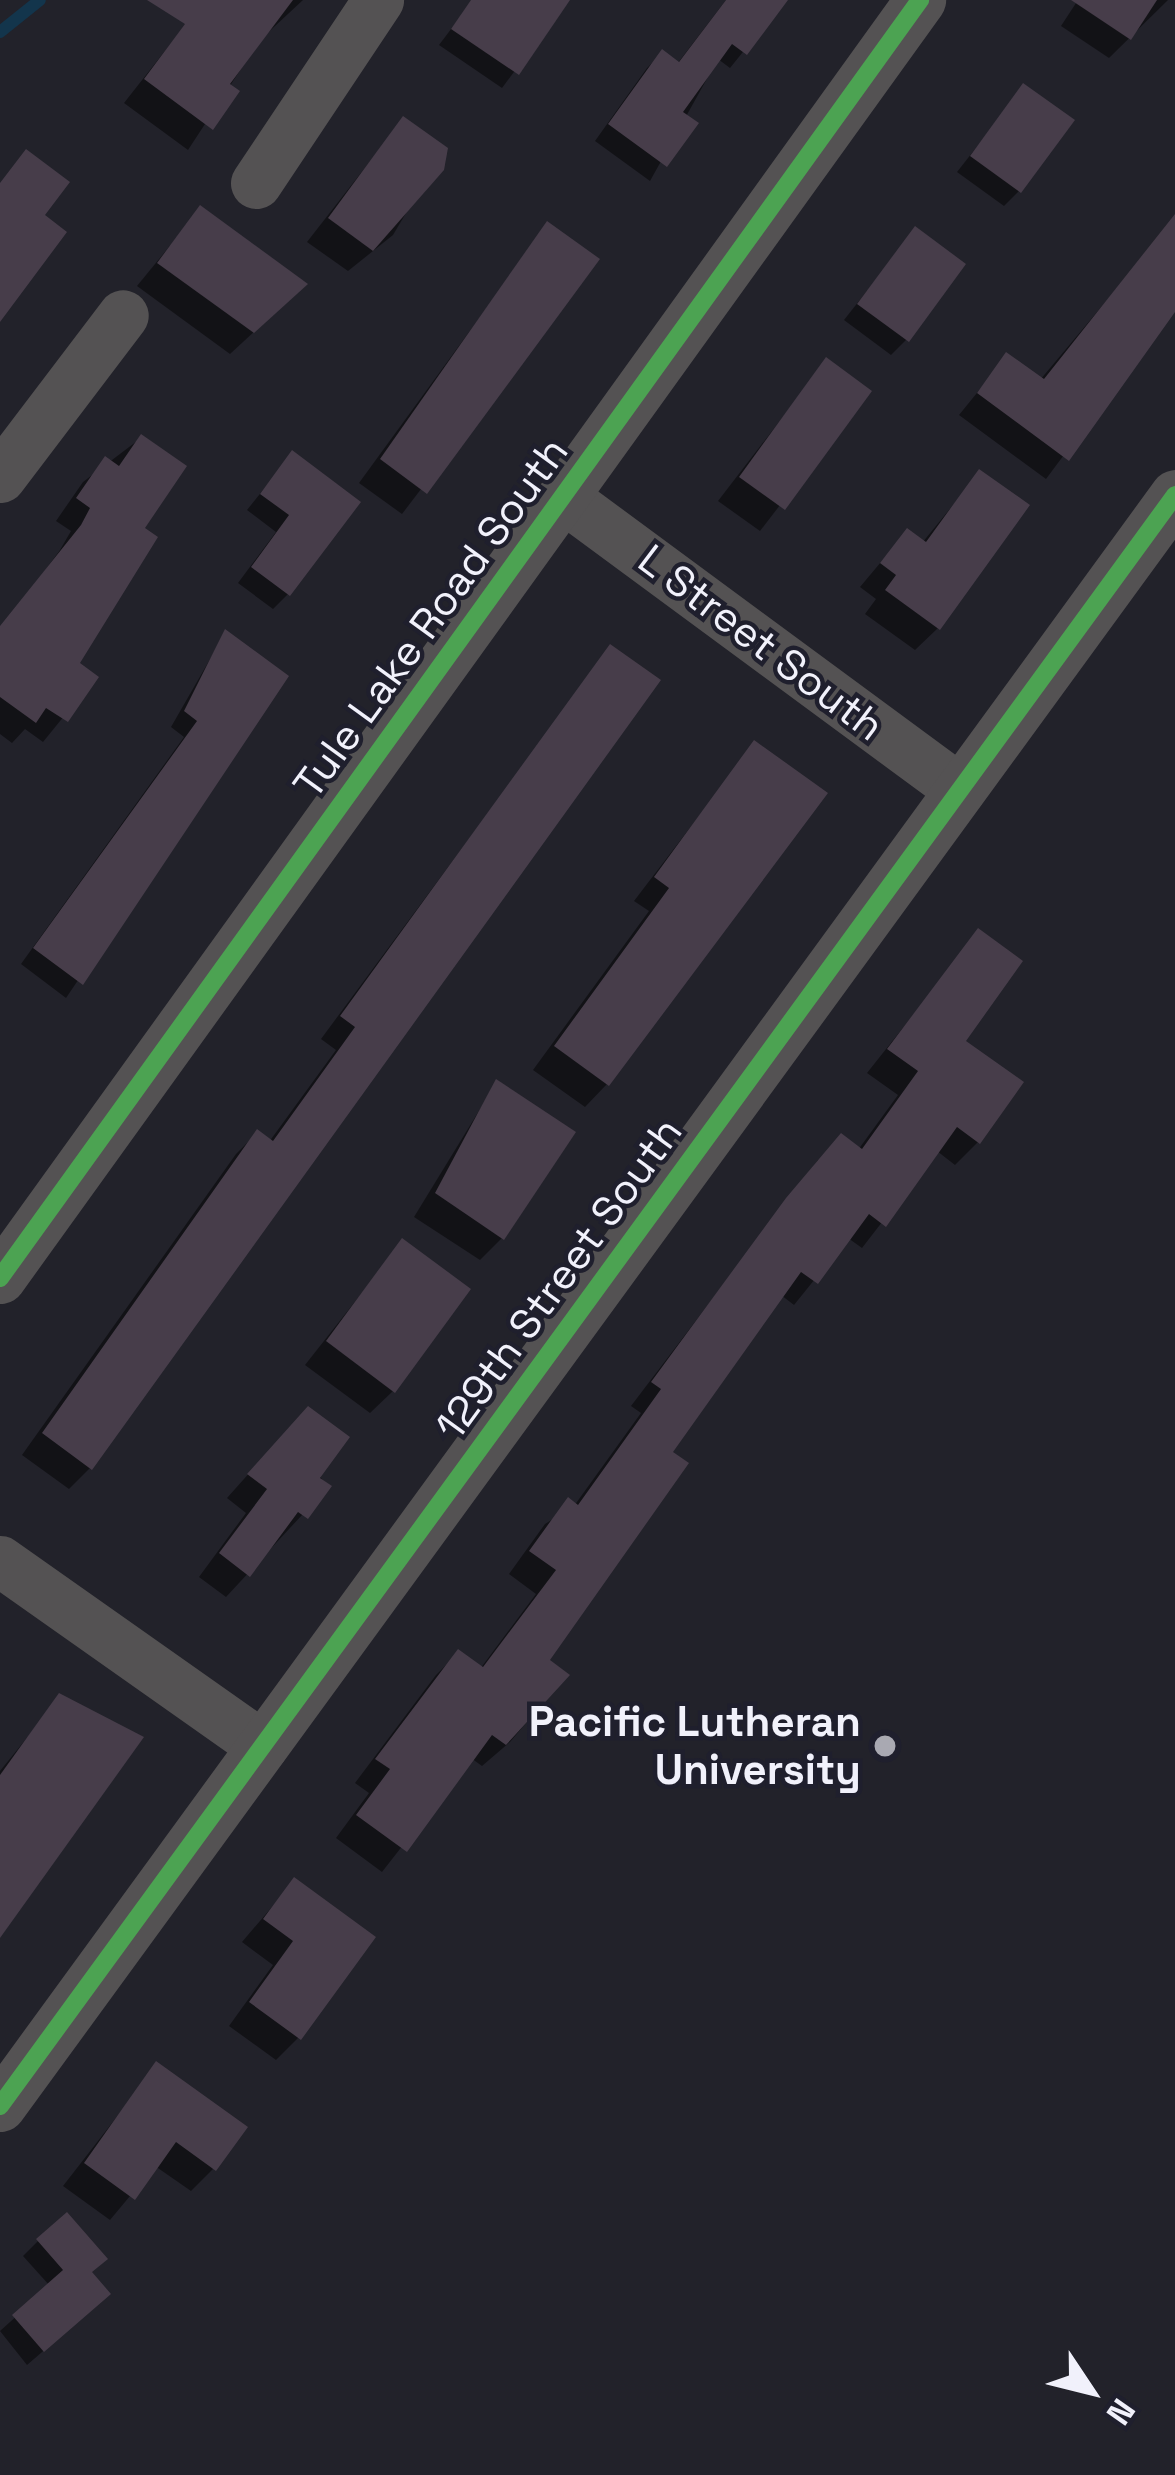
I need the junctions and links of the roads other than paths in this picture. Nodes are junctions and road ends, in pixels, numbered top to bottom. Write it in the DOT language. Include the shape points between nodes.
graph roads {
  1 [pos="378,0"];
  2 [pos="900,7"];
  3 [pos="256,183"];
  4 [pos="123,314"];
  5 [pos="0,477"];
  6 [pos="1175,495"];
  7 [pos="563,497"];
  8 [pos="960,790"];
  9 [pos="0,1279"];
  10 [pos="0,1561"];
  11 [pos="262,1746"];
  12 [pos="0,2106"];
  1 -- 3 [label="street"];
  2 -- 7 [label="street, Tule Lake Road South"];
  4 -- 5 [label="street"];
  6 -- 8 [label="street, 129th Street South"];
  7 -- 8 [label="street, L Street South"];
  7 -- 9 [label="street, Tule Lake Road South"];
  8 -- 11 [label="street, 129th Street South"];
  10 -- 11 [label="street"];
  11 -- 12 [label="street, 129th Street South"];
}
